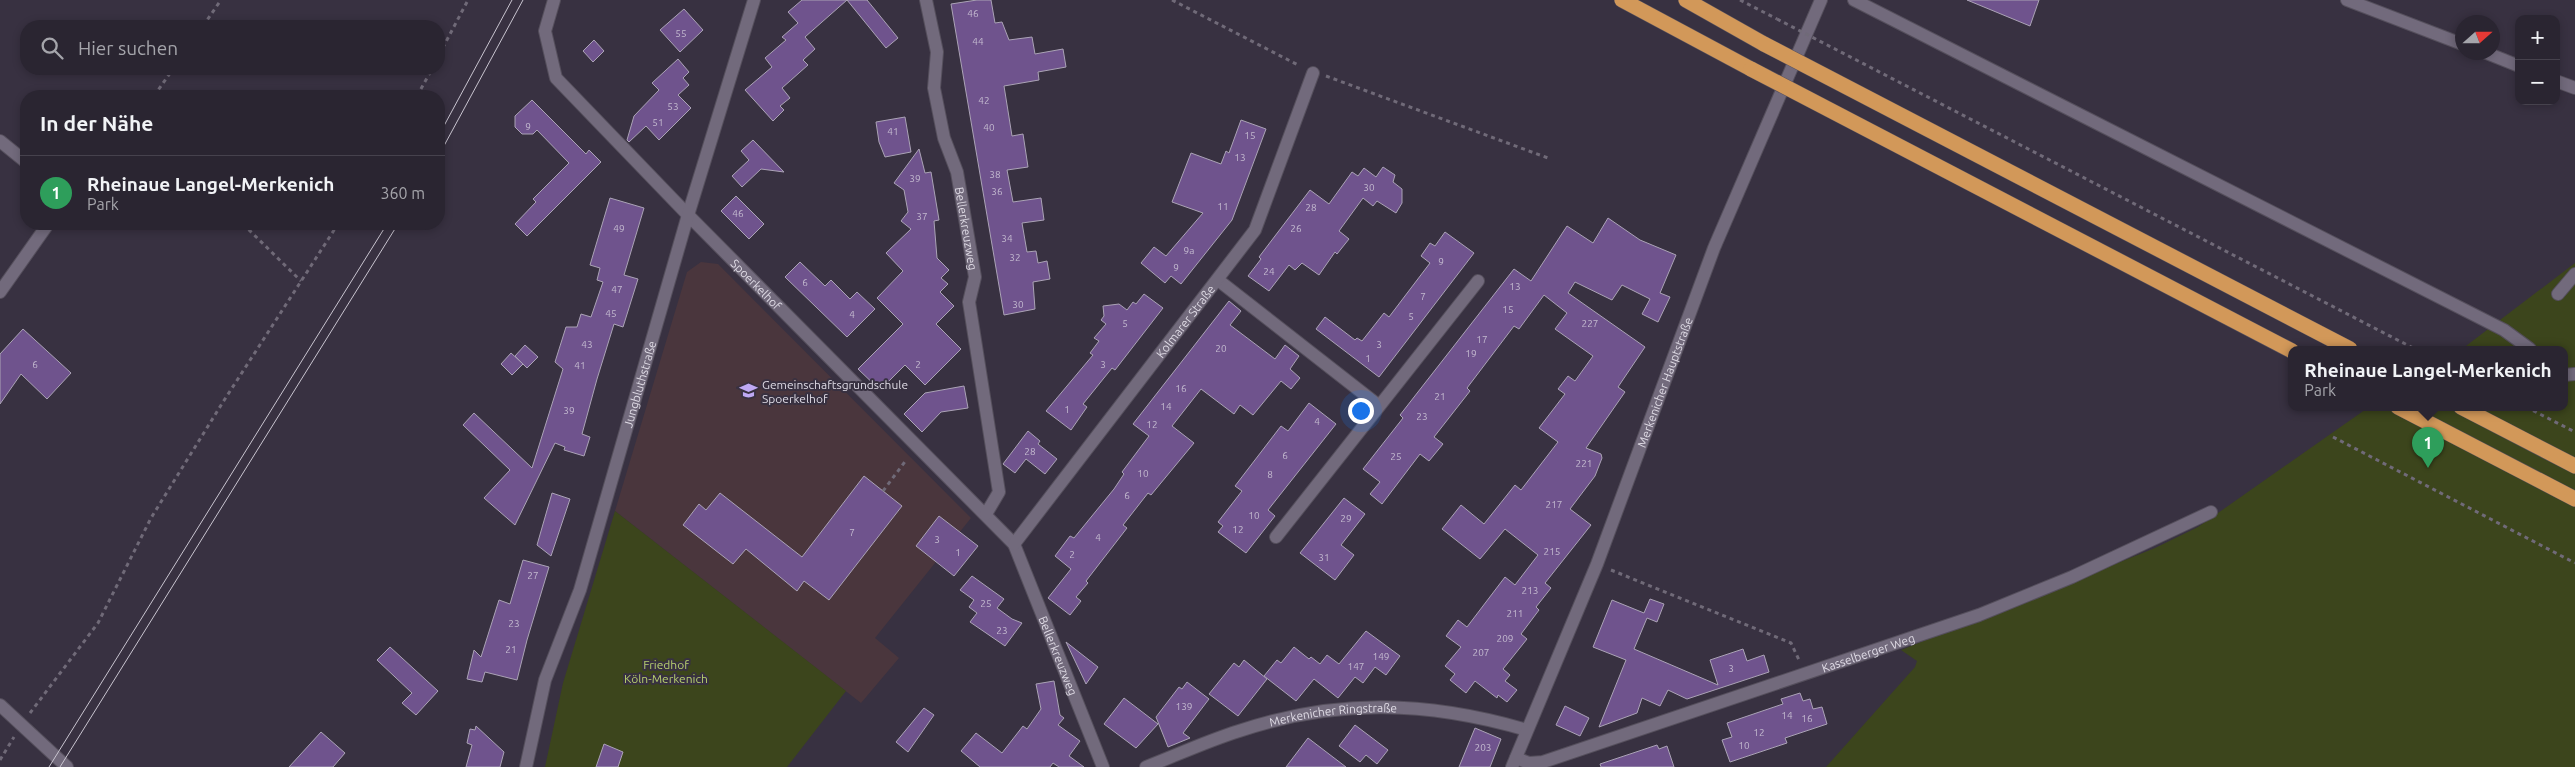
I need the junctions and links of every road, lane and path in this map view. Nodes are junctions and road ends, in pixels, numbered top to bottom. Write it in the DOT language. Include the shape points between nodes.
graph roads {
  1 [pos="221,0"];
  2 [pos="468,0"];
  3 [pos="554,0"];
  4 [pos="754,0"];
  5 [pos="926,0"];
  6 [pos="1172,0"];
  7 [pos="1622,0"];
  8 [pos="1686,0"];
  9 [pos="1740,0"];
  10 [pos="1821,0"];
  11 [pos="1854,0"];
  12 [pos="2346,0"];
  13 [pos="207,20"];
  14 [pos="2455,41"];
  15 [pos="445,44"];
  16 [pos="2500,58"];
  17 [pos="2515,64"];
  18 [pos="1313,74"];
  19 [pos="169,75"];
  20 [pos="429,75"];
  21 [pos="2560,82"];
  22 [pos="2575,88"];
  23 [pos="158,90"];
  24 [pos="420,90"];
  25 [pos="0,141"];
  26 [pos="20,157"];
  27 [pos="1548,158"];
  28 [pos="688,215"];
  29 [pos="44,230"];
  30 [pos="249,230"];
  31 [pos="334,230"];
  32 [pos="2575,274"];
  33 [pos="1218,280"];
  34 [pos="301,281"];
  35 [pos="1478,281"];
  36 [pos="0,292"];
  37 [pos="2558,294"];
  38 [pos="2344,346"];
  39 [pos="2409,346"];
  40 [pos="2526,346"];
  41 [pos="2288,349"];
  42 [pos="1378,405"];
  43 [pos="2406,411"];
  44 [pos="2469,411"];
  45 [pos="2534,411"];
  46 [pos="2575,432"];
  47 [pos="2333,437"];
  48 [pos="918,444"];
  49 [pos="2575,466"];
  50 [pos="883,491"];
  51 [pos="2575,499"];
  52 [pos="2211,512"];
  53 [pos="986,514"];
  54 [pos="1276,537"];
  55 [pos="1014,544"];
  56 [pos="2575,563"];
  57 [pos="1597,564"];
  58 [pos="1805,675"];
  59 [pos="0,704"];
  60 [pos="22,725"];
  61 [pos="1527,730"];
  62 [pos="0,760"];
  63 [pos="1514,762"];
  64 [pos="67,767"];
  65 [pos="526,767"];
  66 [pos="1103,767"];
  67 [pos="1146,767"];
  1 -- 13 [label="path"];
  2 -- 15 [label="path"];
  3 -- 28 [label="street, Spoerkelhof" via="545,31 556,78"];
  4 -- 28 [label="street, Jungbluthstraße"];
  5 -- 53 [label="street, Bellerkreuzweg" via="937,52 934,88 944,138 957,172 975,278 969,302 999,492"];
  6 -- 18 [label="path"];
  7 -- 41 [label="highway, bridge"];
  8 -- 38 [label="highway, bridge" via="1764,44"];
  9 -- 39 [label="path, bridge"];
  10 -- 57 [label="street, Merkenicher Hauptstraße" via="1714,248"];
  11 -- 40 [label="street" via="2504,330"];
  12 -- 14 [label="street"];
  16 -- 17 [label="street"];
  18 -- 27 [label="path" via="1335,77"];
  18 -- 33 [label="street, Kolmarer Straße" via="1255,230"];
  19 -- 23 [label="path"];
  20 -- 24 [label="path"];
  21 -- 22 [label="street"];
  25 -- 26 [label="street"];
  28 -- 48 [label="street, Spoerkelhof"];
  28 -- 65 [label="street, Jungbluthstraße" via="580,590 545,680"];
  29 -- 36 [label="street"];
  30 -- 34 [label="path"];
  31 -- 34 [label="path"];
  32 -- 37 [label="street"];
  33 -- 42 [label="street"];
  33 -- 55 [label="street, Kolmarer Straße"];
  34 -- 60 [label="path" via="151,518 98,623"];
  35 -- 42 [label="street"];
  42 -- 54 [label="street"];
  43 -- 51 [label="highway"];
  44 -- 49 [label="highway"];
  45 -- 46 [label="path"];
  47 -- 56 [label="path"];
  48 -- 50 [label="path"];
  48 -- 53 [label="street, Spoerkelhof"];
  52 -- 58 [label="street, Kasselberger Weg" via="2013,601"];
  53 -- 55 [label="street, Spoerkelhof"];
  55 -- 66 [label="street, Bellerkreuzweg"];
  57 -- 58 [label="path" via="1791,643"];
  57 -- 61 [label="street, Merkenicher Hauptstraße"];
  58 -- 63 [label="street, Kasselberger Weg" via="1543,762"];
  59 -- 60 [label="street"];
  60 -- 62 [label="path"];
  60 -- 64 [label="street"];
  61 -- 63 [label="street, Merkenicher Hauptstraße"];
  61 -- 67 [label="street, Merkenicher Ringstraße" via="1456,712 1414,707 1356,708 1290,718 1239,731"];
}
